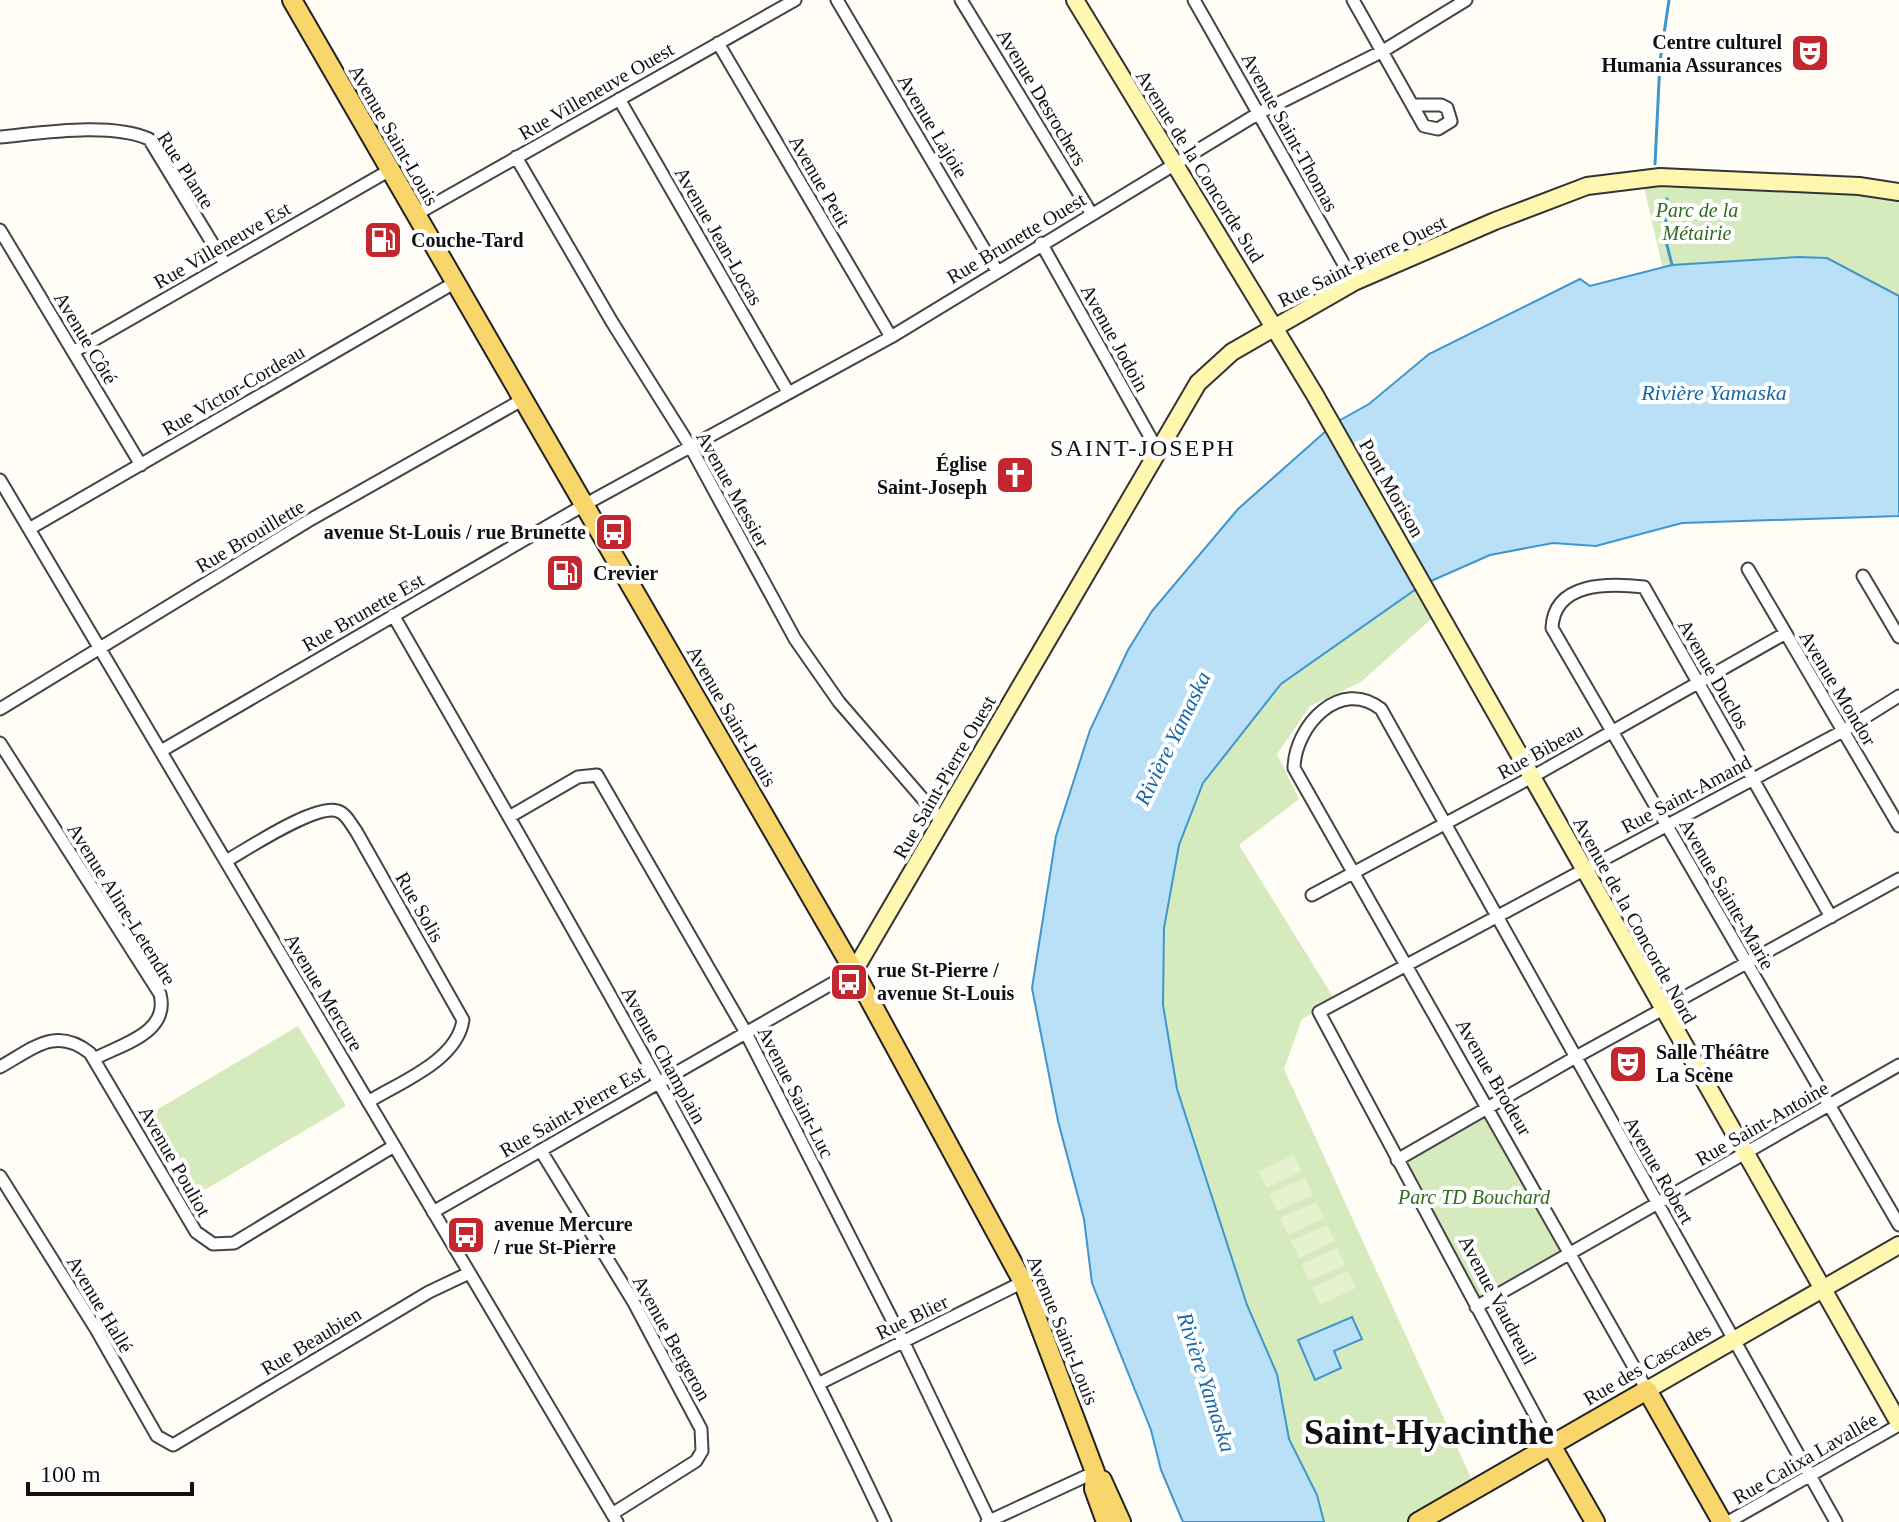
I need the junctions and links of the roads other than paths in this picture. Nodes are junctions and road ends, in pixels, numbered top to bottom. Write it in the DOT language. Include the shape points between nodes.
graph roads {
  1 [pos="292,0"];
  2 [pos="795,0"];
  3 [pos="837,0"];
  4 [pos="961,0"];
  5 [pos="1075,0"];
  6 [pos="1194,0"];
  7 [pos="1353,0"];
  8 [pos="1466,0"];
  9 [pos="718,43"];
  10 [pos="1383,51"];
  11 [pos="619,99"];
  12 [pos="1412,105"];
  13 [pos="1259,113"];
  14 [pos="0,137"];
  15 [pos="516,157"];
  16 [pos="1174,165"];
  17 [pos="390,170"];
  18 [pos="1899,192"];
  19 [pos="1091,213"];
  20 [pos="415,215"];
  21 [pos="0,230"];
  22 [pos="1041,243"];
  23 [pos="225,264"];
  24 [pos="997,271"];
  25 [pos="1354,282"];
  26 [pos="454,283"];
  27 [pos="1275,325"];
  28 [pos="891,337"];
  29 [pos="73,352"];
  30 [pos="788,392"];
  31 [pos="1315,395"];
  32 [pos="522,400"];
  33 [pos="690,446"];
  34 [pos="1158,451"];
  35 [pos="141,465"];
  36 [pos="0,480"];
  37 [pos="584,505"];
  38 [pos="29,529"];
  39 [pos="1748,569"];
  40 [pos="1863,576"];
  41 [pos="1583,590"];
  42 [pos="1435,602"];
  43 [pos="393,615"];
  44 [pos="1784,634"];
  45 [pos="1899,637"];
  46 [pos="100,648"];
  47 [pos="1698,682"];
  48 [pos="1899,696"];
  49 [pos="0,709"];
  50 [pos="1381,709"];
  51 [pos="1612,731"];
  52 [pos="1843,731"];
  53 [pos="0,743"];
  54 [pos="161,751"];
  55 [pos="1532,777"];
  56 [pos="1752,778"];
  57 [pos="509,817"];
  58 [pos="942,821"];
  59 [pos="1445,824"];
  60 [pos="1666,825"];
  61 [pos="1899,826"];
  62 [pos="226,861"];
  63 [pos="1584,869"];
  64 [pos="1353,872"];
  65 [pos="1899,879"];
  66 [pos="1312,895"];
  67 [pos="1497,916"];
  68 [pos="1831,917"];
  69 [pos="1406,965"];
  70 [pos="1747,965"];
  71 [pos="854,971"];
  72 [pos="1663,1010"];
  73 [pos="1319,1012"];
  74 [pos="745,1031"];
  75 [pos="1574,1058"];
  76 [pos="94,1059"];
  77 [pos="1899,1065"];
  78 [pos="0,1067"];
  79 [pos="659,1081"];
  80 [pos="368,1102"];
  81 [pos="1829,1105"];
  82 [pos="1488,1111"];
  83 [pos="394,1146"];
  84 [pos="541,1151"];
  85 [pos="1745,1153"];
  86 [pos="1397,1160"];
  87 [pos="0,1176"];
  88 [pos="1657,1203"];
  89 [pos="433,1212"];
  90 [pos="1899,1225"];
  91 [pos="1899,1245"];
  92 [pos="1569,1254"];
  93 [pos="469,1273"];
  94 [pos="1023,1282"];
  95 [pos="1822,1289"];
  96 [pos="1476,1307"];
  97 [pos="1734,1340"];
  98 [pos="903,1341"];
  99 [pos="818,1384"];
  100 [pos="1647,1390"];
  101 [pos="1899,1424"];
  102 [pos="173,1445"];
  103 [pos="1551,1445"];
  104 [pos="1095,1472"];
  105 [pos="1809,1476"];
  106 [pos="615,1518"];
  107 [pos="885,1522"];
  108 [pos="989,1522"];
  109 [pos="1106,1522"];
  110 [pos="1121,1522"];
  111 [pos="1418,1522"];
  112 [pos="1595,1522"];
  113 [pos="1725,1522"];
  114 [pos="1836,1522"];
  1 -- 17 [label="main road, Avenue Saint-Louis"];
  2 -- 9 [label="street, Rue Villeneuve Ouest"];
  3 -- 24 [label="street, Avenue Lajoie"];
  4 -- 19 [label="street, Avenue Desrochers"];
  5 -- 16 [label="street, Avenue de la Concorde Sud"];
  6 -- 13 [label="street, Avenue Saint-Thomas"];
  7 -- 10 [label="street"];
  8 -- 10 [label="street, Rue Brunette Ouest"];
  9 -- 11 [label="street, Rue Villeneuve Ouest"];
  9 -- 28 [label="street, Avenue Petit"];
  10 -- 12 [label="street"];
  10 -- 13 [label="street, Rue Brunette Ouest"];
  11 -- 15 [label="street, Rue Villeneuve Ouest"];
  11 -- 30 [label="street, Avenue Jean-Locas"];
  13 -- 16 [label="street, Rue Brunette Ouest"];
  13 -- 25 [label="street, Avenue Saint-Thomas"];
  14 -- 23 [label="street, Rue Plante" via="60,131 136,133 149,139"];
  15 -- 20 [label="street, Rue Villeneuve Ouest"];
  15 -- 33 [label="street, Avenue Messier"];
  16 -- 19 [label="street, Rue Brunette Ouest"];
  16 -- 27 [label="street, Avenue de la Concorde Sud"];
  17 -- 20 [label="main road, Avenue Saint-Louis"];
  17 -- 23 [label="street, Rue Villeneuve Est"];
  18 -- 25 [label="street, Rue Saint-Pierre Ouest" via="1660,177 1587,186"];
  19 -- 22 [label="street, Rue Brunette Ouest"];
  20 -- 26 [label="main road, Avenue Saint-Louis"];
  21 -- 29 [label="street, Avenue Côté"];
  22 -- 24 [label="street, Rue Brunette Ouest"];
  22 -- 34 [label="street, Avenue Jodoin"];
  23 -- 29 [label="street, Rue Villeneuve Est"];
  24 -- 28 [label="street, Rue Brunette Ouest"];
  25 -- 27 [label="street, Rue Saint-Pierre Ouest"];
  26 -- 32 [label="main road, Avenue Saint-Louis"];
  26 -- 35 [label="street, Rue Victor-Cordeau"];
  27 -- 31 [label="street, Avenue de la Concorde Sud"];
  27 -- 34 [label="street, Rue Saint-Pierre Ouest" via="1232,352 1198,383"];
  28 -- 30 [label="street, Rue Brunette Ouest"];
  29 -- 35 [label="street, Avenue Côté"];
  30 -- 33 [label="street, Rue Brunette Ouest"];
  31 -- 42 [label="street, Pont Morison"];
  32 -- 37 [label="main road, Avenue Saint-Louis"];
  32 -- 46 [label="street, Rue Brouillette" via="308,521"];
  33 -- 37 [label="street, Rue Brunette Ouest"];
  33 -- 58 [label="street, Avenue Messier" via="795,639 839,702"];
  34 -- 58 [label="street, Rue Saint-Pierre Ouest"];
  35 -- 38 [label="street, Rue Victor-Cordeau"];
  36 -- 38 [label="street, Avenue Mercure"];
  37 -- 43 [label="street, Rue Brunette Est"];
  37 -- 71 [label="main road, Avenue Saint-Louis"];
  38 -- 46 [label="street, Avenue Mercure"];
  39 -- 44 [label="street, Avenue Mondor"];
  40 -- 45 [label="street"];
  41 -- 47 [label="street, Avenue Duclos" via="1617,583 1644,587"];
  41 -- 51 [label="street, Avenue Sainte-Marie" via="1562,599 1553,610 1552,628"];
  42 -- 55 [label="street, Avenue de la Concorde Nord"];
  43 -- 54 [label="street, Rue Brunette Est"];
  43 -- 57 [label="street, Avenue Champlain"];
  44 -- 47 [label="street, Rue Bibeau"];
  44 -- 52 [label="street, Avenue Mondor"];
  46 -- 49 [label="street, Rue Brouillette"];
  46 -- 54 [label="street, Avenue Mercure"];
  47 -- 51 [label="street, Rue Bibeau"];
  47 -- 56 [label="street, Avenue Duclos"];
  48 -- 52 [label="street, Rue Saint-Amand"];
  50 -- 59 [label="street, Avenue Robert"];
  50 -- 64 [label="street, Avenue Brodeur" via="1354,696 1342,699 1321,712 1295,753 1294,768"];
  51 -- 55 [label="street, Rue Bibeau"];
  51 -- 60 [label="street, Avenue Sainte-Marie"];
  52 -- 56 [label="street, Rue Saint-Amand"];
  52 -- 61 [label="street, Avenue Mondor"];
  53 -- 76 [label="street, Avenue Aline-Letendre" via="160,994 164,1008 154,1028"];
  54 -- 62 [label="street, Avenue Mercure"];
  55 -- 59 [label="street, Rue Bibeau"];
  55 -- 63 [label="street, Avenue de la Concorde Nord"];
  56 -- 60 [label="street, Rue Saint-Amand"];
  56 -- 68 [label="street, Avenue Duclos"];
  57 -- 74 [label="street, Avenue Saint-Luc" via="578,777 597,775"];
  57 -- 79 [label="street, Avenue Champlain"];
  58 -- 71 [label="street, Rue Saint-Pierre Ouest"];
  59 -- 64 [label="street, Rue Bibeau"];
  59 -- 67 [label="street, Avenue Robert"];
  60 -- 63 [label="street, Rue Saint-Amand"];
  60 -- 70 [label="street, Avenue Sainte-Marie"];
  62 -- 80 [label="street, Avenue Mercure"];
  62 -- 80 [label="street, Rue Solis" via="304,817 330,809 341,812 356,831 463,1020 449,1052"];
  63 -- 67 [label="street, Rue Saint-Amand"];
  63 -- 72 [label="street, Avenue de la Concorde Nord"];
  64 -- 66 [label="street, Rue Bibeau"];
  64 -- 69 [label="street, Avenue Brodeur"];
  65 -- 68 [label="street"];
  67 -- 69 [label="street, Rue Saint-Amand"];
  67 -- 75 [label="street, Avenue Robert"];
  68 -- 70 [label="street"];
  69 -- 73 [label="street, Rue Saint-Amand"];
  69 -- 82 [label="street, Avenue Brodeur"];
  70 -- 72 [label="street"];
  70 -- 81 [label="street, Avenue Sainte-Marie"];
  71 -- 74 [label="street, Rue Saint-Pierre Est"];
  71 -- 94 [label="main road, Avenue Saint-Louis"];
  72 -- 75 [label="street"];
  72 -- 85 [label="street, Avenue de la Concorde Nord"];
  73 -- 86 [label="street, Avenue Vaudreuil"];
  74 -- 79 [label="street, Rue Saint-Pierre Est"];
  74 -- 98 [label="street, Avenue Saint-Luc"];
  75 -- 82 [label="street"];
  75 -- 88 [label="street, Avenue Robert"];
  76 -- 78 [label="street, Avenue Pouliot" via="73,1040 62,1038"];
  76 -- 83 [label="street, Avenue Pouliot" via="196,1232 213,1244 234,1243"];
  77 -- 81 [label="street, Rue Saint-Antoine"];
  79 -- 84 [label="street, Rue Saint-Pierre Est"];
  79 -- 99 [label="street, Avenue Champlain"];
  80 -- 83 [label="street, Avenue Mercure"];
  81 -- 85 [label="street, Rue Saint-Antoine"];
  81 -- 90 [label="street, Avenue Sainte-Marie"];
  82 -- 86 [label="street"];
  82 -- 92 [label="street, Avenue Brodeur"];
  83 -- 89 [label="street, Avenue Mercure"];
  84 -- 89 [label="street, Rue Saint-Pierre Est"];
  84 -- 106 [label="street, Avenue Bergeron" via="633,1301 701,1429 702,1451 696,1461"];
  85 -- 88 [label="street, Rue Saint-Antoine"];
  85 -- 95 [label="street, Avenue de la Concorde Nord"];
  86 -- 96 [label="street, Avenue Vaudreuil"];
  87 -- 102 [label="street, Avenue Hallé" via="157,1436"];
  88 -- 92 [label="street, Rue Saint-Antoine"];
  88 -- 97 [label="street, Avenue Robert"];
  89 -- 93 [label="street, Avenue Mercure"];
  91 -- 95 [label="street, Rue des Cascades"];
  92 -- 96 [label="street, Rue Saint-Antoine"];
  92 -- 100 [label="street, Avenue Brodeur"];
  93 -- 102 [label="street, Rue Beaubien"];
  93 -- 106 [label="street, Avenue Mercure"];
  94 -- 98 [label="street, Rue Blier"];
  94 -- 104 [label="main road, Avenue Saint-Louis"];
  95 -- 97 [label="street, Rue des Cascades"];
  95 -- 101 [label="street, Avenue de la Concorde Nord"];
  96 -- 103 [label="street, Avenue Vaudreuil"];
  97 -- 100 [label="street, Rue des Cascades"];
  97 -- 105 [label="street, Avenue Robert"];
  98 -- 99 [label="street, Rue Blier"];
  98 -- 108 [label="street, Avenue Saint-Luc"];
  99 -- 107 [label="street, Avenue Champlain"];
  100 -- 103 [label="main road, Rue des Cascades"];
  100 -- 113 [label="main road, Avenue Brodeur"];
  101 -- 105 [label="street, Rue Calixa Lavallée"];
  103 -- 111 [label="main road, Rue des Cascades"];
  103 -- 112 [label="main road, Avenue Vaudreuil"];
  104 -- 108 [label="street"];
  104 -- 109 [label="main road, Avenue Saint-Louis" via="1094,1489"];
  104 -- 110 [label="main road, Avenue Saint-Louis" via="1105,1482"];
  105 -- 113 [label="street, Rue Calixa Lavallée"];
  105 -- 114 [label="street, Avenue Robert"];
}
